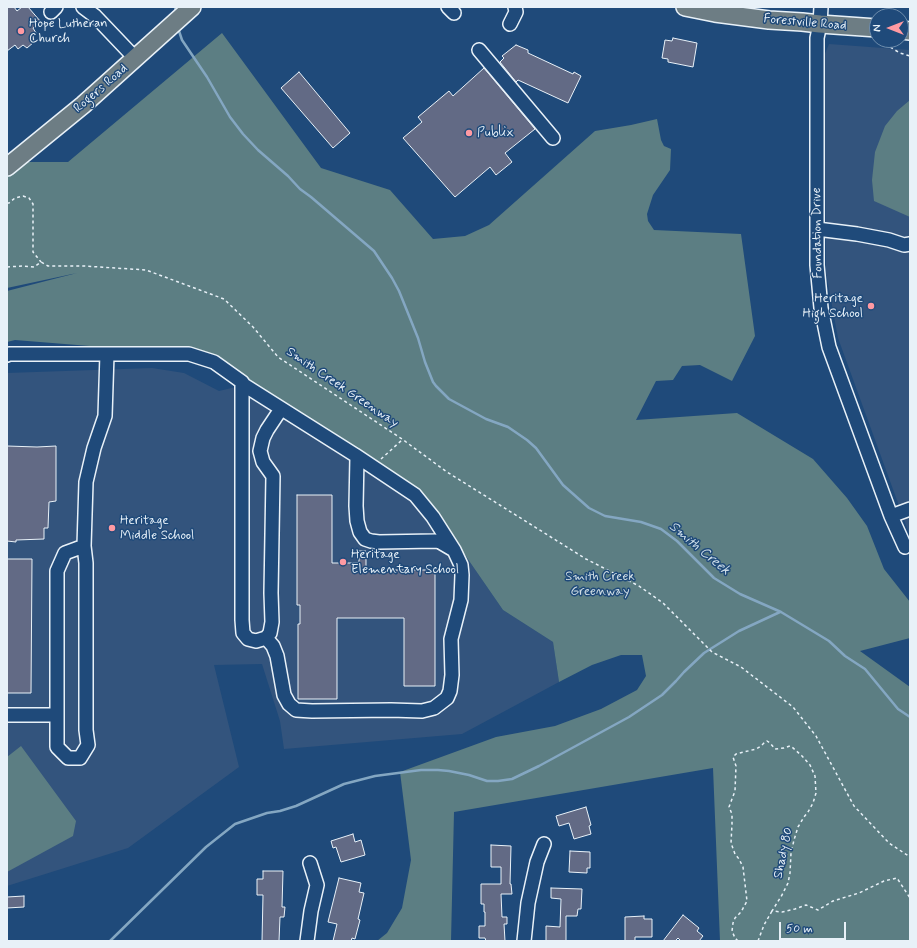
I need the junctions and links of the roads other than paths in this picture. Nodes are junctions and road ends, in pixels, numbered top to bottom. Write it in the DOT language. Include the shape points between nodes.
graph roads {
  1 [pos="83,7"];
  2 [pos="192,7"];
  3 [pos="515,7"];
  4 [pos="685,7"];
  5 [pos="820,7"];
  6 [pos="510,24"];
  7 [pos="820,24"];
  8 [pos="869,33"];
  9 [pos="479,50"];
  10 [pos="135,58"];
  11 [pos="552,138"];
  12 [pos="7,167"];
  13 [pos="817,229"];
  14 [pos="908,248"];
  15 [pos="107,354"];
  16 [pos="7,355"];
  17 [pos="242,382"];
  18 [pos="281,409"];
  19 [pos="357,456"];
  20 [pos="910,509"];
  21 [pos="891,516"];
  22 [pos="84,546"];
  23 [pos="905,547"];
  24 [pos="454,550"];
  25 [pos="266,638"];
  26 [pos="7,715"];
  27 [pos="57,715"];
  28 [pos="544,844"];
  29 [pos="310,863"];
  30 [pos="307,941"];
  31 [pos="524,941"];
  1 -- 10 [label="street"];
  2 -- 10 [label="main road, Rogers Road"];
  3 -- 6 [label="street" via="516,12"];
  4 -- 7 [label="main road, Forestville Road" via="769,20"];
  5 -- 7 [label="street, Foundation Drive"];
  7 -- 8 [label="main road, Forestville Road"];
  7 -- 13 [label="street, Foundation Drive" via="817,38"];
  9 -- 11 [label="street"];
  10 -- 12 [label="main road, Rogers Road" via="83,105"];
  13 -- 14 [label="street" via="889,240"];
  13 -- 21 [label="street, Foundation Drive" via="821,308 829,347"];
  15 -- 16 [label="street"];
  15 -- 17 [label="street" via="189,354 214,362"];
  15 -- 22 [label="street" via="105,416 86,482"];
  17 -- 18 [label="street"];
  17 -- 25 [label="street" via="243,633 248,639 256,641"];
  18 -- 19 [label="street"];
  18 -- 25 [label="street" via="263,438 260,451 263,462 273,476 272,622"];
  19 -- 24 [label="street" via="414,495"];
  19 -- 24 [label="street" via="357,521 365,538 379,542 435,541"];
  20 -- 21 [label="street"];
  21 -- 23 [label="street, Foundation Drive"];
  22 -- 27 [label="street" via="65,553 57,571"];
  22 -- 27 [label="street" via="88,745 80,758 68,758 57,747"];
  24 -- 25 [label="street" via="462,575 461,600 451,639 452,682 447,698 434,708 422,711 296,710 288,704 284,695 277,656"];
  26 -- 27 [label="street"];
  28 -- 31 [label="street" via="537,862 528,903"];
  29 -- 30 [label="street" via="317,885"];
}
